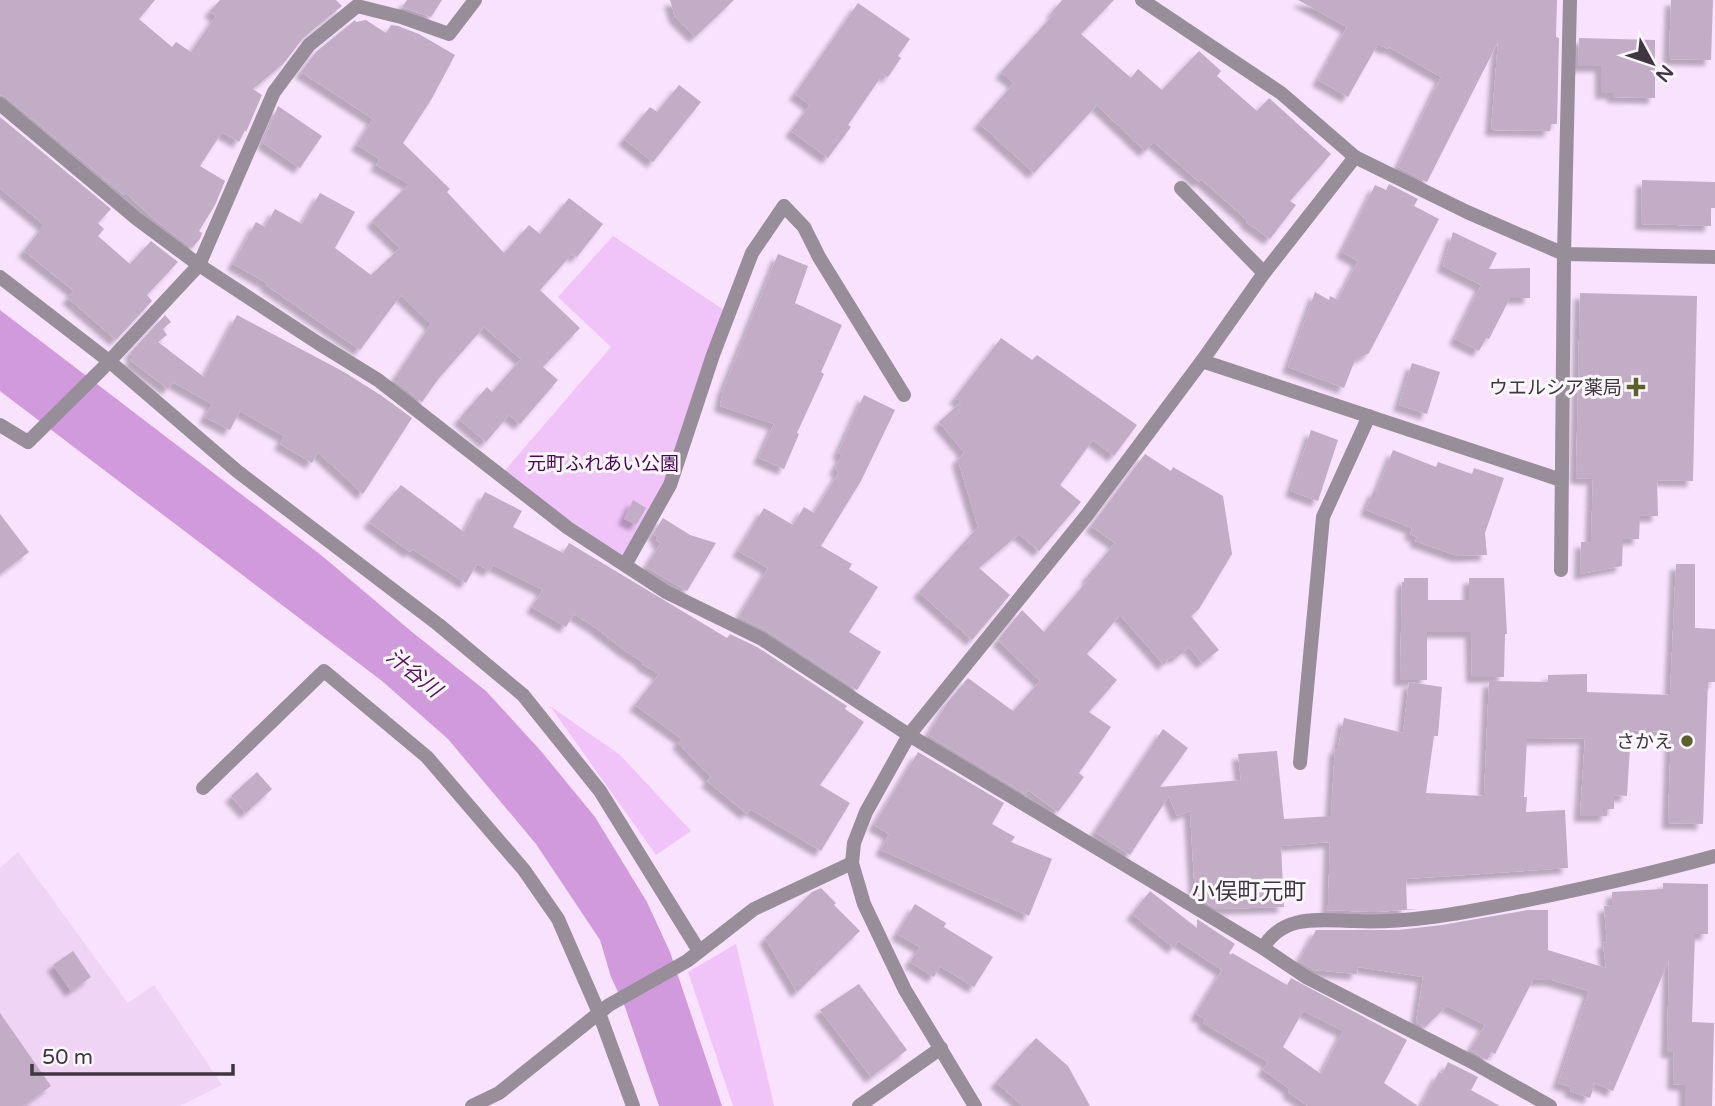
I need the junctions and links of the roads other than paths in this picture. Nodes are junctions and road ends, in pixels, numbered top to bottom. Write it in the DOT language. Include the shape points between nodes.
graph roads {
  1 [pos="475,0"];
  2 [pos="1142,0"];
  3 [pos="1172,0"];
  4 [pos="1570,0"];
  5 [pos="1163,13"];
  6 [pos="0,104"];
  7 [pos="1355,157"];
  8 [pos="1181,188"];
  9 [pos="1563,254"];
  10 [pos="1715,257"];
  11 [pos="199,265"];
  12 [pos="1264,272"];
  13 [pos="0,277"];
  14 [pos="1202,360"];
  15 [pos="105,365"];
  16 [pos="904,396"];
  17 [pos="1368,416"];
  18 [pos="0,425"];
  19 [pos="1561,480"];
  20 [pos="625,565"];
  21 [pos="1560,570"];
  22 [pos="909,735"];
  23 [pos="1300,763"];
  24 [pos="203,788"];
  25 [pos="1715,856"];
  26 [pos="852,863"];
  27 [pos="1263,948"];
  28 [pos="699,951"];
  29 [pos="604,1009"];
  30 [pos="941,1048"];
  31 [pos="472,1106"];
  32 [pos="633,1106"];
  33 [pos="859,1106"];
  34 [pos="975,1106"];
  35 [pos="1550,1106"];
  1 -- 11 [label="street" via="449,34 358,6 309,45 274,92"];
  2 -- 5 [label="street"];
  3 -- 5 [label="street"];
  4 -- 9 [label="street"];
  5 -- 7 [label="street" via="1281,93"];
  6 -- 11 [label="street" via="136,219"];
  7 -- 9 [label="street"];
  7 -- 12 [label="street"];
  8 -- 12 [label="street"];
  9 -- 10 [label="street"];
  9 -- 19 [label="street"];
  11 -- 15 [label="street"];
  11 -- 20 [label="street" via="377,380 568,528"];
  12 -- 14 [label="street"];
  13 -- 15 [label="street"];
  14 -- 17 [label="street"];
  14 -- 22 [label="street" via="1087,516"];
  15 -- 18 [label="street" via="28,442"];
  15 -- 28 [label="street" via="523,695 600,791"];
  16 -- 20 [label="street" via="804,227 784,206 752,253 670,485"];
  17 -- 19 [label="street"];
  17 -- 23 [label="street" via="1323,517"];
  19 -- 21 [label="street"];
  20 -- 22 [label="street" via="666,592 762,639"];
  22 -- 26 [label="street" via="866,812"];
  22 -- 27 [label="street"];
  24 -- 29 [label="street" via="324,671 427,757 524,870 558,919"];
  25 -- 27 [label="street" via="1459,914 1292,922"];
  26 -- 28 [label="street" via="754,909"];
  26 -- 30 [label="street" via="864,904 905,989"];
  27 -- 35 [label="street" via="1306,977"];
  28 -- 29 [label="street"];
  29 -- 31 [label="street" via="499,1093"];
  29 -- 32 [label="street"];
  30 -- 33 [label="street"];
  30 -- 34 [label="street"];
}
